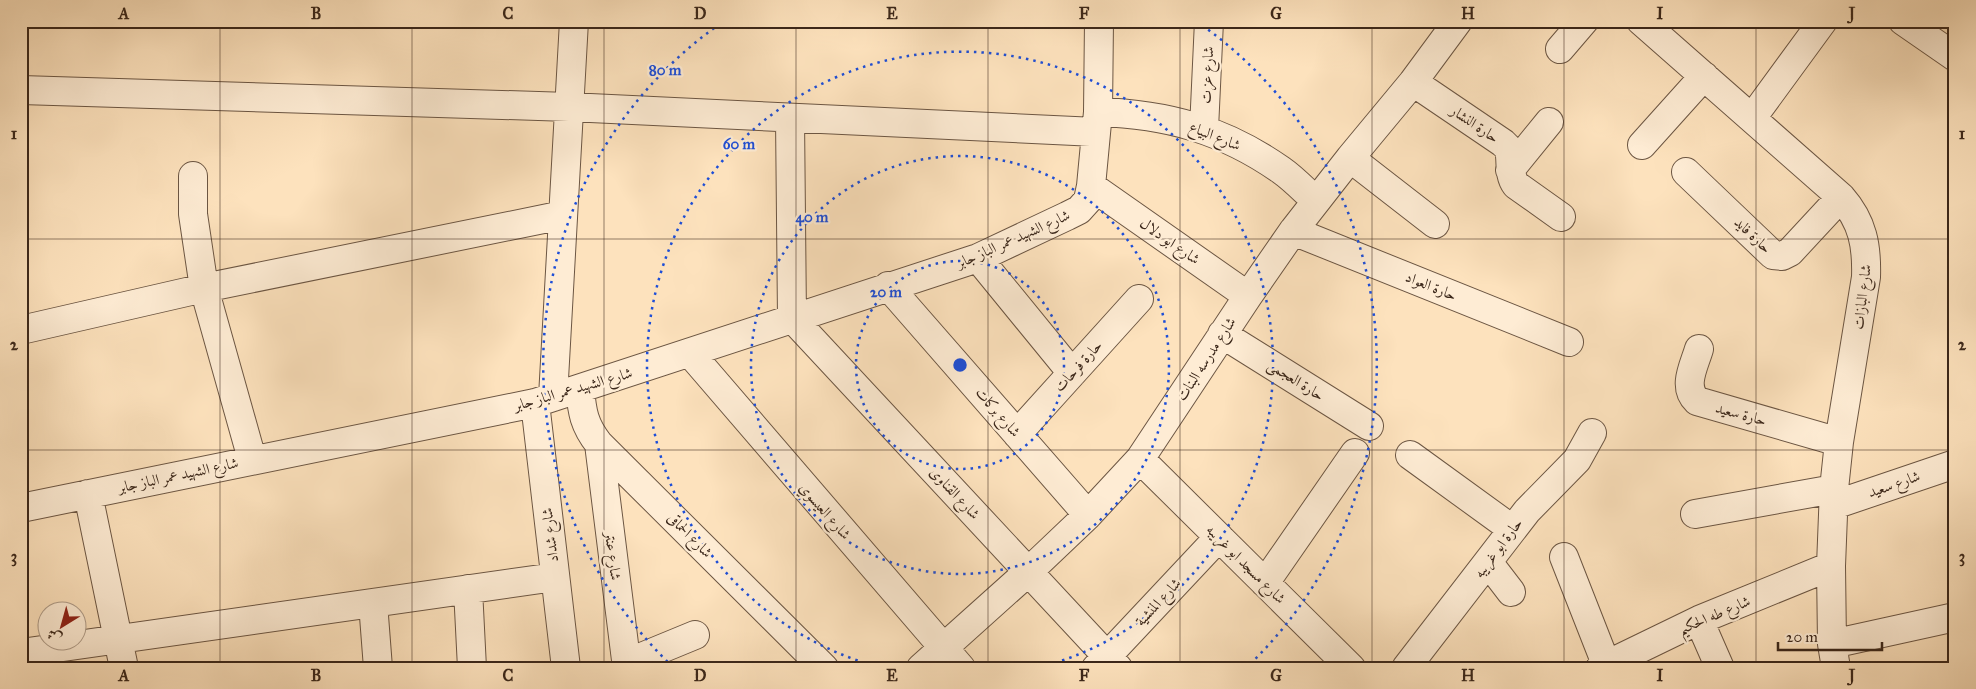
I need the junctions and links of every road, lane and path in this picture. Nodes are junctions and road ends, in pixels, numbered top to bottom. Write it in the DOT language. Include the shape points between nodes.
graph roads {
  1 [pos="574,21"];
  2 [pos="1099,21"];
  3 [pos="1209,21"];
  4 [pos="1458,21"];
  5 [pos="1584,21"];
  6 [pos="1641,21"];
  7 [pos="1823,21"];
  8 [pos="1903,21"];
  9 [pos="1560,49"];
  10 [pos="1955,57"];
  11 [pos="1704,76"];
  12 [pos="1413,82"];
  13 [pos="21,90"];
  14 [pos="569,107"];
  15 [pos="790,118"];
  16 [pos="1752,118"];
  17 [pos="1097,122"];
  18 [pos="1549,122"];
  19 [pos="1204,129"];
  20 [pos="1642,145"];
  21 [pos="1350,158"];
  22 [pos="1510,170"];
  23 [pos="1686,172"];
  24 [pos="193,176"];
  25 [pos="1092,186"];
  26 [pos="1841,197"];
  27 [pos="1316,201"];
  28 [pos="563,215"];
  29 [pos="1561,218"];
  30 [pos="1435,224"];
  31 [pos="1293,231"];
  32 [pos="978,258"];
  33 [pos="888,286"];
  34 [pos="204,288"];
  35 [pos="1248,296"];
  36 [pos="1138,299"];
  37 [pos="792,318"];
  38 [pos="21,330"];
  39 [pos="1222,334"];
  40 [pos="1569,342"];
  41 [pos="1699,349"];
  42 [pos="690,353"];
  43 [pos="1072,373"];
  44 [pos="580,389"];
  45 [pos="544,400"];
  46 [pos="1369,426"];
  47 [pos="1592,433"];
  48 [pos="1017,434"];
  49 [pos="1839,442"];
  50 [pos="599,444"];
  51 [pos="1355,453"];
  52 [pos="1410,455"];
  53 [pos="1140,459"];
  54 [pos="252,460"];
  55 [pos="1955,464"];
  56 [pos="88,494"];
  57 [pos="1834,497"];
  58 [pos="21,508"];
  59 [pos="1695,514"];
  60 [pos="1088,515"];
  61 [pos="1512,529"];
  62 [pos="1219,537"];
  63 [pos="1564,557"];
  64 [pos="1488,562"];
  65 [pos="1831,566"];
  66 [pos="1028,572"];
  67 [pos="555,577"];
  68 [pos="1265,583"];
  69 [pos="468,589"];
  70 [pos="1512,592"];
  71 [pos="373,603"];
  72 [pos="1955,617"];
  73 [pos="1699,620"];
  74 [pos="695,634"];
  75 [pos="118,639"];
  76 [pos="942,648"];
  77 [pos="21,653"];
  78 [pos="1834,656"];
  79 [pos="1107,664"];
  80 [pos="627,665"];
  81 [pos="1602,667"];
  82 [pos="124,668"];
  83 [pos="378,668"];
  84 [pos="472,668"];
  85 [pos="566,668"];
  86 [pos="824,668"];
  87 [pos="921,668"];
  88 [pos="961,668"];
  89 [pos="1352,668"];
  90 [pos="1406,668"];
  91 [pos="1720,668"];
  1 -- 14 [label="street, شارع شداد"];
  2 -- 17 [label="street"];
  3 -- 19 [label="street, شارع عزت"];
  4 -- 12 [label="street, شارع مدرسه البنات"];
  5 -- 9 [label="street"];
  6 -- 11 [label="street, شارع البازات"];
  7 -- 16 [label="street"];
  8 -- 10 [label="street"];
  11 -- 16 [label="street, شارع البازات"];
  11 -- 20 [label="street"];
  12 -- 21 [label="street, شارع مدرسه البنات"];
  12 -- 22 [label="street, حارة النشار" via="1503,143 1509,149"];
  13 -- 14 [label="street, شارع البياع"];
  14 -- 15 [label="street, شارع البياع"];
  14 -- 28 [label="street, شارع شداد"];
  15 -- 17 [label="street, شارع البياع"];
  15 -- 37 [label="street"];
  16 -- 26 [label="street, شارع البازات"];
  17 -- 19 [label="street, شارع البياع" via="1142,115"];
  17 -- 25 [label="street"];
  18 -- 22 [label="street"];
  19 -- 27 [label="street, شارع البياع" via="1245,147 1282,171"];
  21 -- 27 [label="street, شارع مدرسه البنات"];
  21 -- 30 [label="street"];
  22 -- 29 [label="street, حارة النشار" via="1516,185"];
  23 -- 26 [label="street, حارة فايد" via="1773,255 1782,256 1790,252"];
  24 -- 34 [label="street" via="193,214"];
  25 -- 32 [label="street, شارع الشهيد عمر الباز جابر" via="1088,200 1079,210"];
  25 -- 35 [label="street, شارع ابو دلال"];
  26 -- 49 [label="street, شارع البازات" via="1850,207 1867,251 1866,277"];
  27 -- 31 [label="street, شارع مدرسه البنات"];
  28 -- 34 [label="street"];
  28 -- 45 [label="street, شارع شداد"];
  31 -- 35 [label="street, شارع مدرسه البنات"];
  31 -- 40 [label="street, حارة العواد"];
  32 -- 33 [label="street, شارع الشهيد عمر الباز جابر"];
  32 -- 43 [label="street"];
  33 -- 37 [label="street, شارع الشهيد عمر الباز جابر"];
  33 -- 48 [label="street, شارع بركات"];
  34 -- 38 [label="street"];
  34 -- 54 [label="street"];
  35 -- 39 [label="street, شارع مدرسه البنات"];
  36 -- 43 [label="street, حارة فرحات"];
  37 -- 42 [label="street, شارع الشهيد عمر الباز جابر"];
  37 -- 66 [label="street, شارع القناوى"];
  39 -- 46 [label="street, حارة العجمى"];
  39 -- 53 [label="street, شارع مدرسه البنات"];
  41 -- 49 [label="street, حارة سعيد" via="1689,387 1698,401"];
  42 -- 44 [label="street, شارع الشهيد عمر الباز جابر"];
  42 -- 76 [label="street, شارع العيسوي"];
  43 -- 48 [label="street, حارة فرحات"];
  44 -- 45 [label="street, شارع الشهيد عمر الباز جابر"];
  44 -- 50 [label="street, شارع الحماقى" via="584,420"];
  45 -- 54 [label="street, شارع الشهيد عمر الباز جابر"];
  45 -- 67 [label="street, شارع شداد"];
  47 -- 61 [label="street, حارة ابو غريبه" via="1577,460 1541,494"];
  48 -- 60 [label="street, شارع بركات"];
  49 -- 57 [label="street, شارع البازات"];
  50 -- 80 [label="street, شارع عنتر"];
  50 -- 86 [label="street, شارع الحماقى"];
  51 -- 68 [label="street"];
  52 -- 61 [label="street"];
  53 -- 60 [label="street, شارع مدرسه البنات"];
  53 -- 62 [label="street, شارع مسجد ابو غريبه"];
  54 -- 56 [label="street, شارع الشهيد عمر الباز جابر"];
  55 -- 57 [label="street, شارع سعيد"];
  56 -- 58 [label="street, شارع الشهيد عمر الباز جابر"];
  56 -- 75 [label="street"];
  57 -- 59 [label="street, شارع سعيد"];
  57 -- 65 [label="street, شارع البازات"];
  60 -- 66 [label="street, شارع مدرسه البنات"];
  61 -- 64 [label="street, حارة ابو غريبه"];
  62 -- 68 [label="street, شارع مسجد ابو غريبه"];
  62 -- 79 [label="street, شارع المنشية"];
  63 -- 81 [label="street"];
  64 -- 70 [label="street"];
  64 -- 90 [label="street, حارة ابو غريبه"];
  65 -- 73 [label="street, شارع طه الحكيم"];
  65 -- 78 [label="street, شارع البازات"];
  66 -- 76 [label="street, شارع مدرسه البنات"];
  66 -- 79 [label="street, شارع القناوى"];
  67 -- 69 [label="street"];
  67 -- 85 [label="street, شارع شداد"];
  68 -- 89 [label="street, شارع مسجد ابو غريبه"];
  69 -- 71 [label="street"];
  69 -- 84 [label="street"];
  71 -- 75 [label="street"];
  71 -- 83 [label="street"];
  72 -- 78 [label="street"];
  73 -- 81 [label="street, شارع طه الحكيم"];
  73 -- 91 [label="street"];
  74 -- 80 [label="street"];
  75 -- 77 [label="street"];
  75 -- 82 [label="street"];
  76 -- 87 [label="street, شارع مدرسه البنات"];
  76 -- 88 [label="street, شارع العيسوي"];
}
